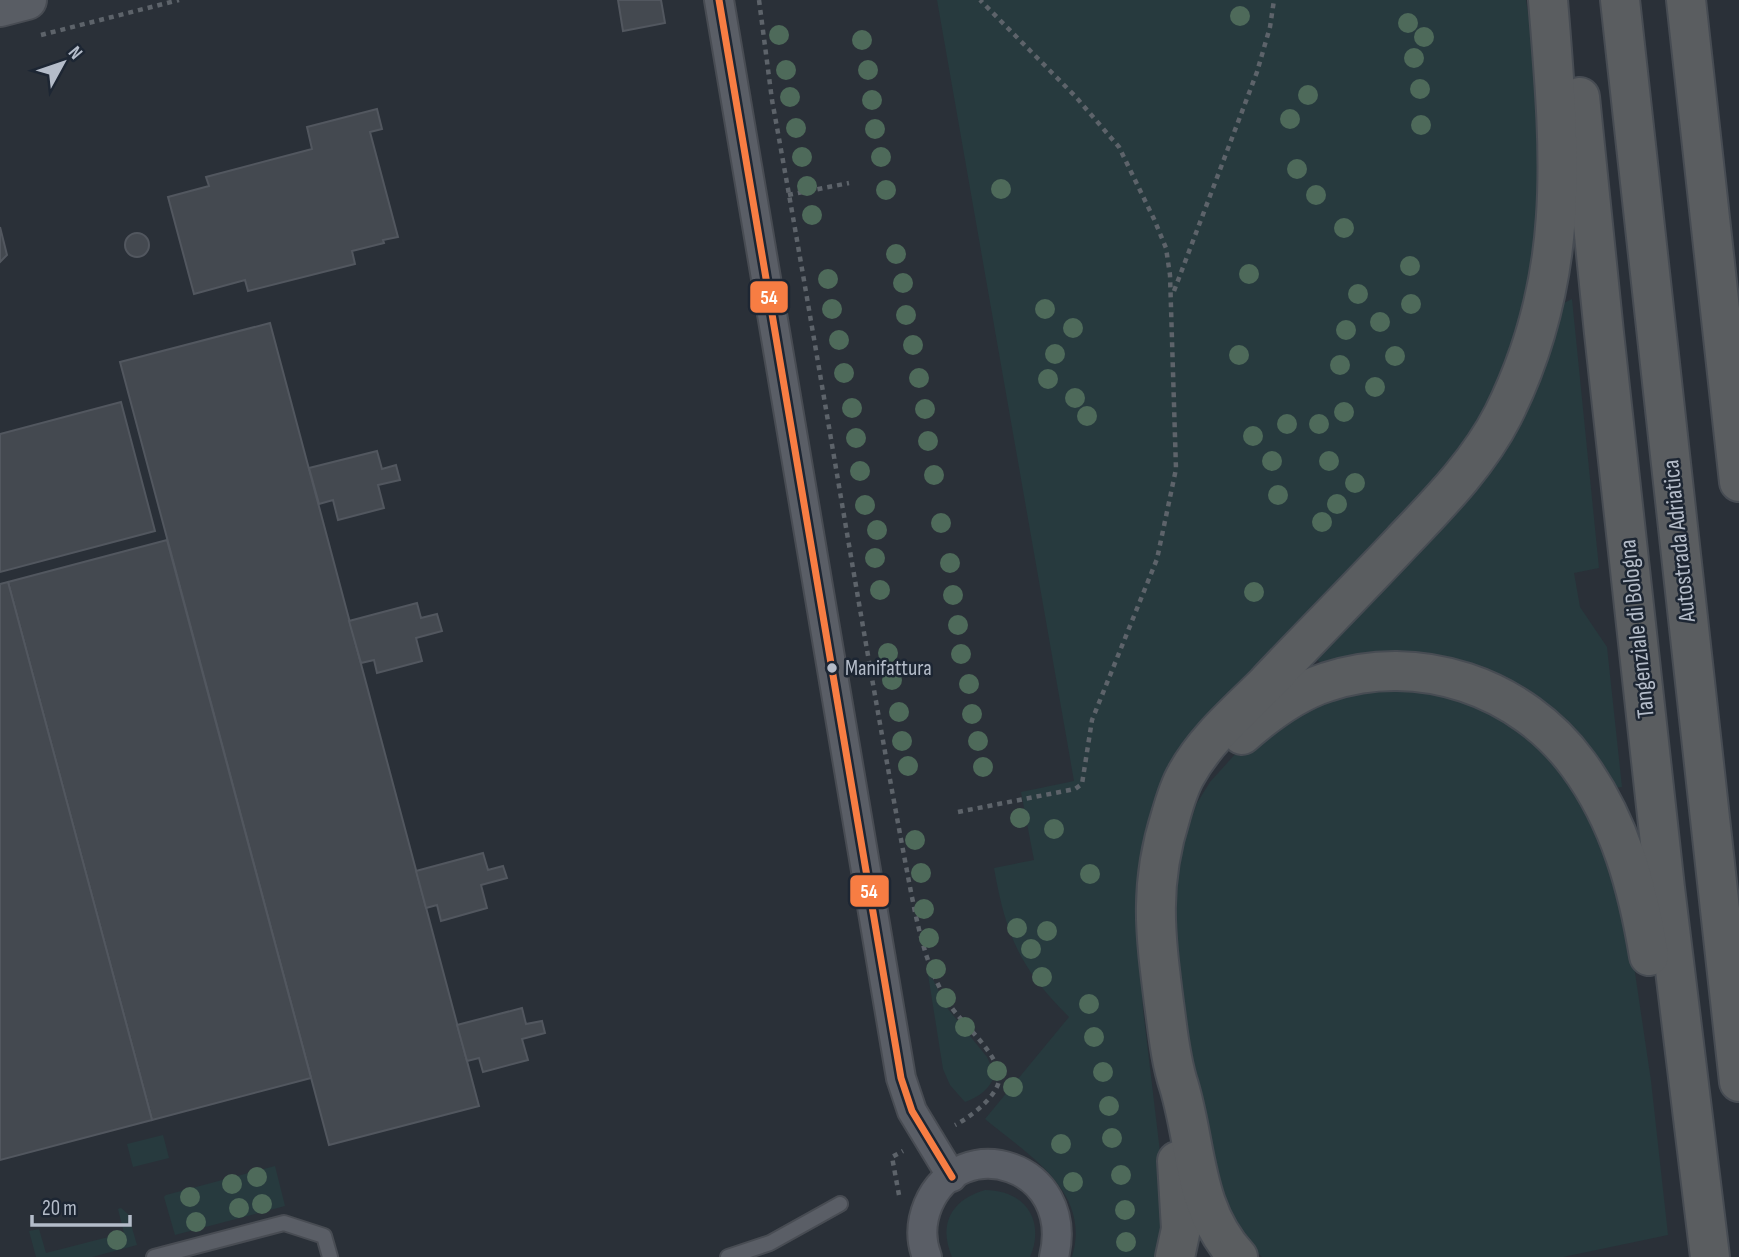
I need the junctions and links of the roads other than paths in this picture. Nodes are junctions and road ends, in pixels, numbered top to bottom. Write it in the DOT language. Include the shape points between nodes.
graph roads {
  1 [pos="27,0"];
  2 [pos="719,0"];
  3 [pos="1548,0"];
  4 [pos="1570,0"];
  5 [pos="1620,0"];
  6 [pos="1686,0"];
  7 [pos="0,7"];
  8 [pos="1739,482"];
  9 [pos="1172,811"];
  10 [pos="1172,1065"];
  11 [pos="1739,1082"];
  12 [pos="952,1177"];
  13 [pos="1702,1180"];
  14 [pos="840,1204"];
  15 [pos="154,1257"];
  16 [pos="330,1257"];
  17 [pos="728,1257"];
  18 [pos="927,1257"];
  19 [pos="1054,1257"];
  20 [pos="1175,1257"];
  21 [pos="1238,1257"];
  22 [pos="1710,1257"];
  1 -- 7 [label="main road"];
  2 -- 12 [label="street" via="901,1078 912,1111"];
  3 -- 9 [label="highway" via="1559,152 1556,223 1544,307 1515,389 1466,471 1207,745 1187,773"];
  4 -- 13 [label="highway, Tangenziale di Bologna" via="1665,888"];
  5 -- 11 [label="highway, Autostrada Adriatica"];
  6 -- 8 [label="highway"];
  9 -- 10 [label="highway" via="1159,858 1155,911"];
  9 -- 13 [label="highway" via="1248,730 1298,694 1329,681 1390,671 1436,675 1495,694 1531,716 1564,746 1590,781 1628,858 1649,954 1672,1112"];
  10 -- 20 [label="highway" via="1170,1105 1181,1211"];
  10 -- 21 [label="highway" via="1203,1197 1219,1233"];
  12 -- 18 [label="street" via="932,1196 924,1215"];
  12 -- 19 [label="street" via="965,1169 996,1164 1030,1177 1055,1213 1058,1240"];
  13 -- 22 [label="highway, Tangenziale di Bologna"];
  14 -- 17 [label="lane" via="770,1243"];
  15 -- 16 [label="lane" via="284,1223 324,1236"];
}
